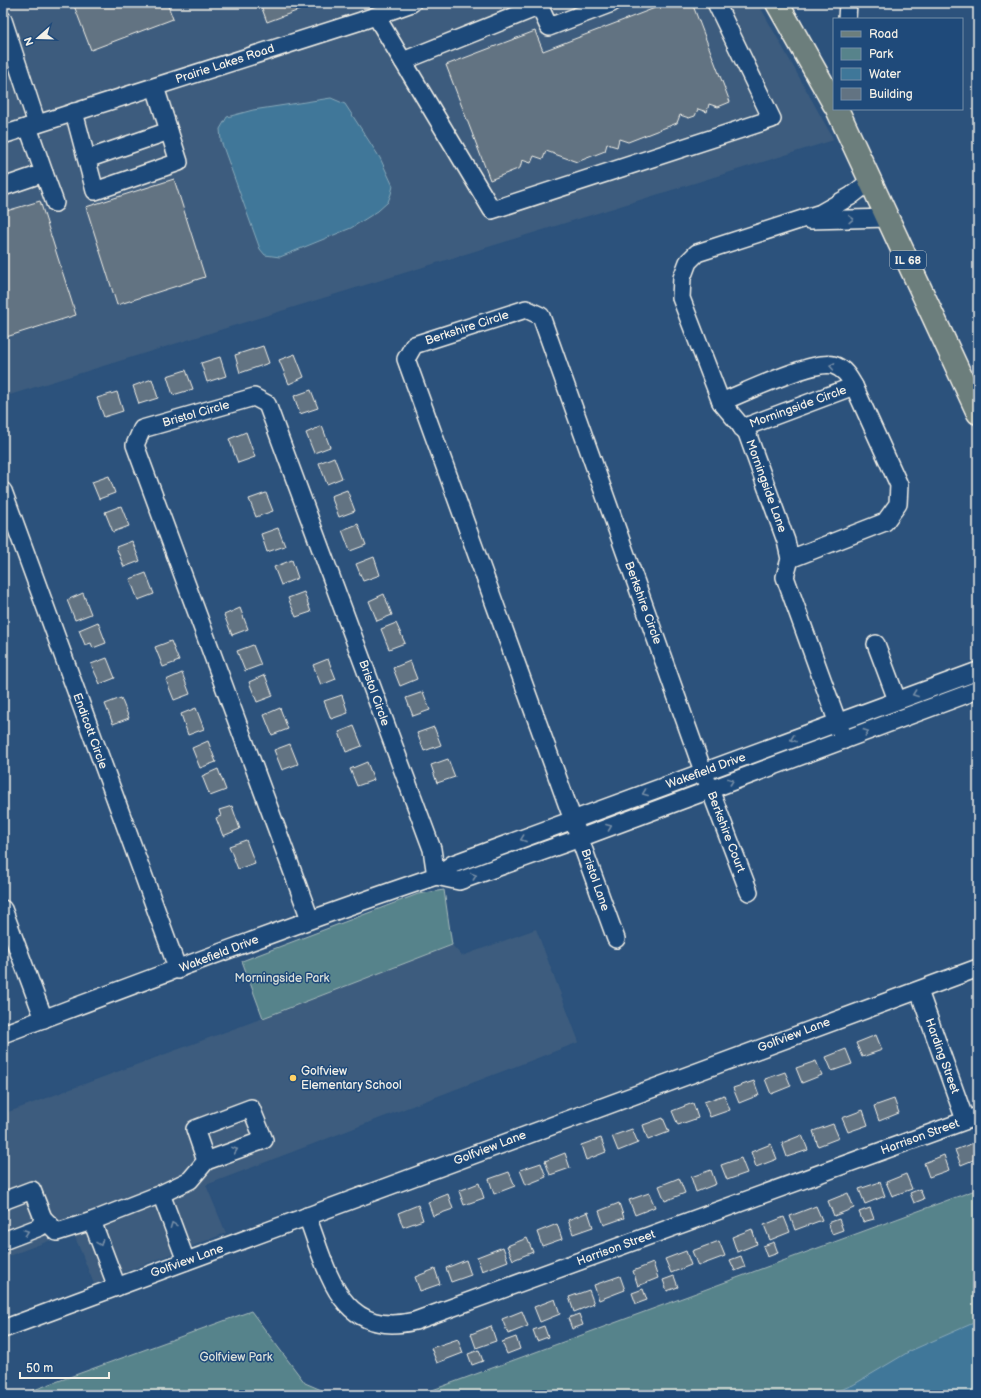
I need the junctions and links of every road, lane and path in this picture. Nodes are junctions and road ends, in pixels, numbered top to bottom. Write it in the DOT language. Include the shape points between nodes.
graph roads {
  1 [pos="412,3"];
  2 [pos="612,3"];
  3 [pos="716,3"];
  4 [pos="777,3"];
  5 [pos="848,3"];
  6 [pos="539,5"];
  7 [pos="376,16"];
  8 [pos="847,18"];
  9 [pos="3,20"];
  10 [pos="7,48"];
  11 [pos="403,61"];
  12 [pos="155,87"];
  13 [pos="833,102"];
  14 [pos="836,110"];
  15 [pos="74,112"];
  16 [pos="32,126"];
  17 [pos="169,131"];
  18 [pos="3,135"];
  19 [pos="87,158"];
  20 [pos="44,173"];
  21 [pos="870,181"];
  22 [pos="3,187"];
  23 [pos="55,203"];
  24 [pos="889,218"];
  25 [pos="798,221"];
  26 [pos="854,386"];
  27 [pos="721,402"];
  28 [pos="978,413"];
  29 [pos="742,428"];
  30 [pos="3,491"];
  31 [pos="790,559"];
  32 [pos="876,644"];
  33 [pos="978,671"];
  34 [pos="933,687"];
  35 [pos="978,690"];
  36 [pos="897,700"];
  37 [pos="939,705"];
  38 [pos="836,723"];
  39 [pos="844,740"];
  40 [pos="703,771"];
  41 [pos="710,789"];
  42 [pos="574,820"];
  43 [pos="580,838"];
  44 [pos="436,876"];
  45 [pos="749,892"];
  46 [pos="3,909"];
  47 [pos="310,919"];
  48 [pos="616,939"];
  49 [pos="978,968"];
  50 [pos="178,970"];
  51 [pos="919,991"];
  52 [pos="44,1019"];
  53 [pos="3,1034"];
  54 [pos="972,1118"];
  55 [pos="206,1161"];
  56 [pos="161,1194"];
  57 [pos="3,1202"];
  58 [pos="307,1216"];
  59 [pos="43,1218"];
  60 [pos="92,1221"];
  61 [pos="3,1241"];
  62 [pos="186,1261"];
  63 [pos="117,1287"];
  64 [pos="3,1329"];
  1 -- 7 [label="street, Prairie Lakes Road"];
  2 -- 6 [label="street" via="549,27"];
  3 -- 11 [label="street" via="772,119 492,210"];
  4 -- 13 [label="main road"];
  5 -- 8 [label="street"];
  6 -- 11 [label="street"];
  7 -- 11 [label="street"];
  7 -- 12 [label="street, Prairie Lakes Road"];
  9 -- 10 [label="street"];
  10 -- 16 [label="street"];
  12 -- 15 [label="street, Prairie Lakes Road"];
  12 -- 17 [label="street"];
  14 -- 21 [label="main road, IL 68"];
  15 -- 16 [label="street, Prairie Lakes Road"];
  15 -- 19 [label="street"];
  16 -- 18 [label="street, Prairie Lakes Road"];
  16 -- 20 [label="street"];
  17 -- 19 [label="street"];
  17 -- 19 [label="street" via="179,162 95,191"];
  20 -- 22 [label="street"];
  20 -- 23 [label="street"];
  21 -- 24 [label="main road, IL 68"];
  21 -- 25 [label="street, Morningside Lane" via="851,196 821,213"];
  25 -- 24 [label="street, Morningside Lane, one-way"];
  24 -- 28 [label="main road, IL 68"];
  25 -- 27 [label="street, Morningside Lane" via="697,253 688,262 682,278 681,298"];
  26 -- 27 [label="street, Morningside Circle, one-way" via="844,370 833,365 814,365"];
  26 -- 29 [label="street, Morningside Circle"];
  26 -- 31 [label="street, Morningside Circle" via="899,485 898,504 885,522"];
  27 -- 29 [label="street, Morningside Lane"];
  29 -- 31 [label="street, Morningside Lane" via="747,433 763,476"];
  30 -- 50 [label="street, Endicott Circle"];
  31 -- 38 [label="street, Morningside Lane" via="785,577"];
  32 -- 36 [label="street"];
  33 -- 34 [label="street, Wakefield Drive"];
  34 -- 36 [label="street, Wakefield Drive, one-way"];
  34 -- 37 [label="street"];
  35 -- 37 [label="street, Wakefield Drive"];
  36 -- 38 [label="street, Wakefield Drive"];
  39 -- 37 [label="street, Wakefield Drive, one-way"];
  38 -- 39 [label="street, Morningside Lane"];
  38 -- 40 [label="street, Wakefield Drive, one-way"];
  41 -- 39 [label="street, Wakefield Drive, one-way"];
  40 -- 41 [label="street, Berkshire Court"];
  40 -- 42 [label="street, Wakefield Drive, one-way"];
  40 -- 42 [label="street, Berkshire Circle" via="541,316 526,309 414,345 406,359"];
  43 -- 41 [label="street, Wakefield Drive, one-way"];
  41 -- 45 [label="street, Berkshire Court"];
  42 -- 43 [label="street, Bristol Lane"];
  42 -- 44 [label="street, Wakefield Drive, one-way" via="453,864"];
  44 -- 43 [label="street, Wakefield Drive, one-way" via="459,881"];
  43 -- 48 [label="street, Bristol Lane"];
  44 -- 47 [label="street, Wakefield Drive"];
  44 -- 47 [label="street, Bristol Circle" via="432,848 268,404 254,397 142,429 135,445"];
  46 -- 52 [label="street"];
  47 -- 50 [label="street, Wakefield Drive"];
  49 -- 51 [label="street, Golfview Lane"];
  50 -- 52 [label="street, Wakefield Drive"];
  51 -- 54 [label="street, Harding Street"];
  51 -- 58 [label="street, Golfview Lane" via="886,1001"];
  52 -- 53 [label="street, Wakefield Drive"];
  54 -- 58 [label="street, Harrison Street" via="401,1324 370,1320 345,1304 332,1283"];
  55 -- 56 [label="street" via="190,1180"];
  56 -- 60 [label="street"];
  62 -- 56 [label="street, one-way"];
  57 -- 59 [label="street" via="32,1190"];
  58 -- 62 [label="street, Golfview Lane"];
  59 -- 60 [label="street" via="57,1232"];
  61 -- 59 [label="street, one-way" via="40,1227"];
  60 -- 63 [label="street, one-way"];
  62 -- 63 [label="street, Golfview Lane"];
  63 -- 64 [label="street, Golfview Lane"];
}
